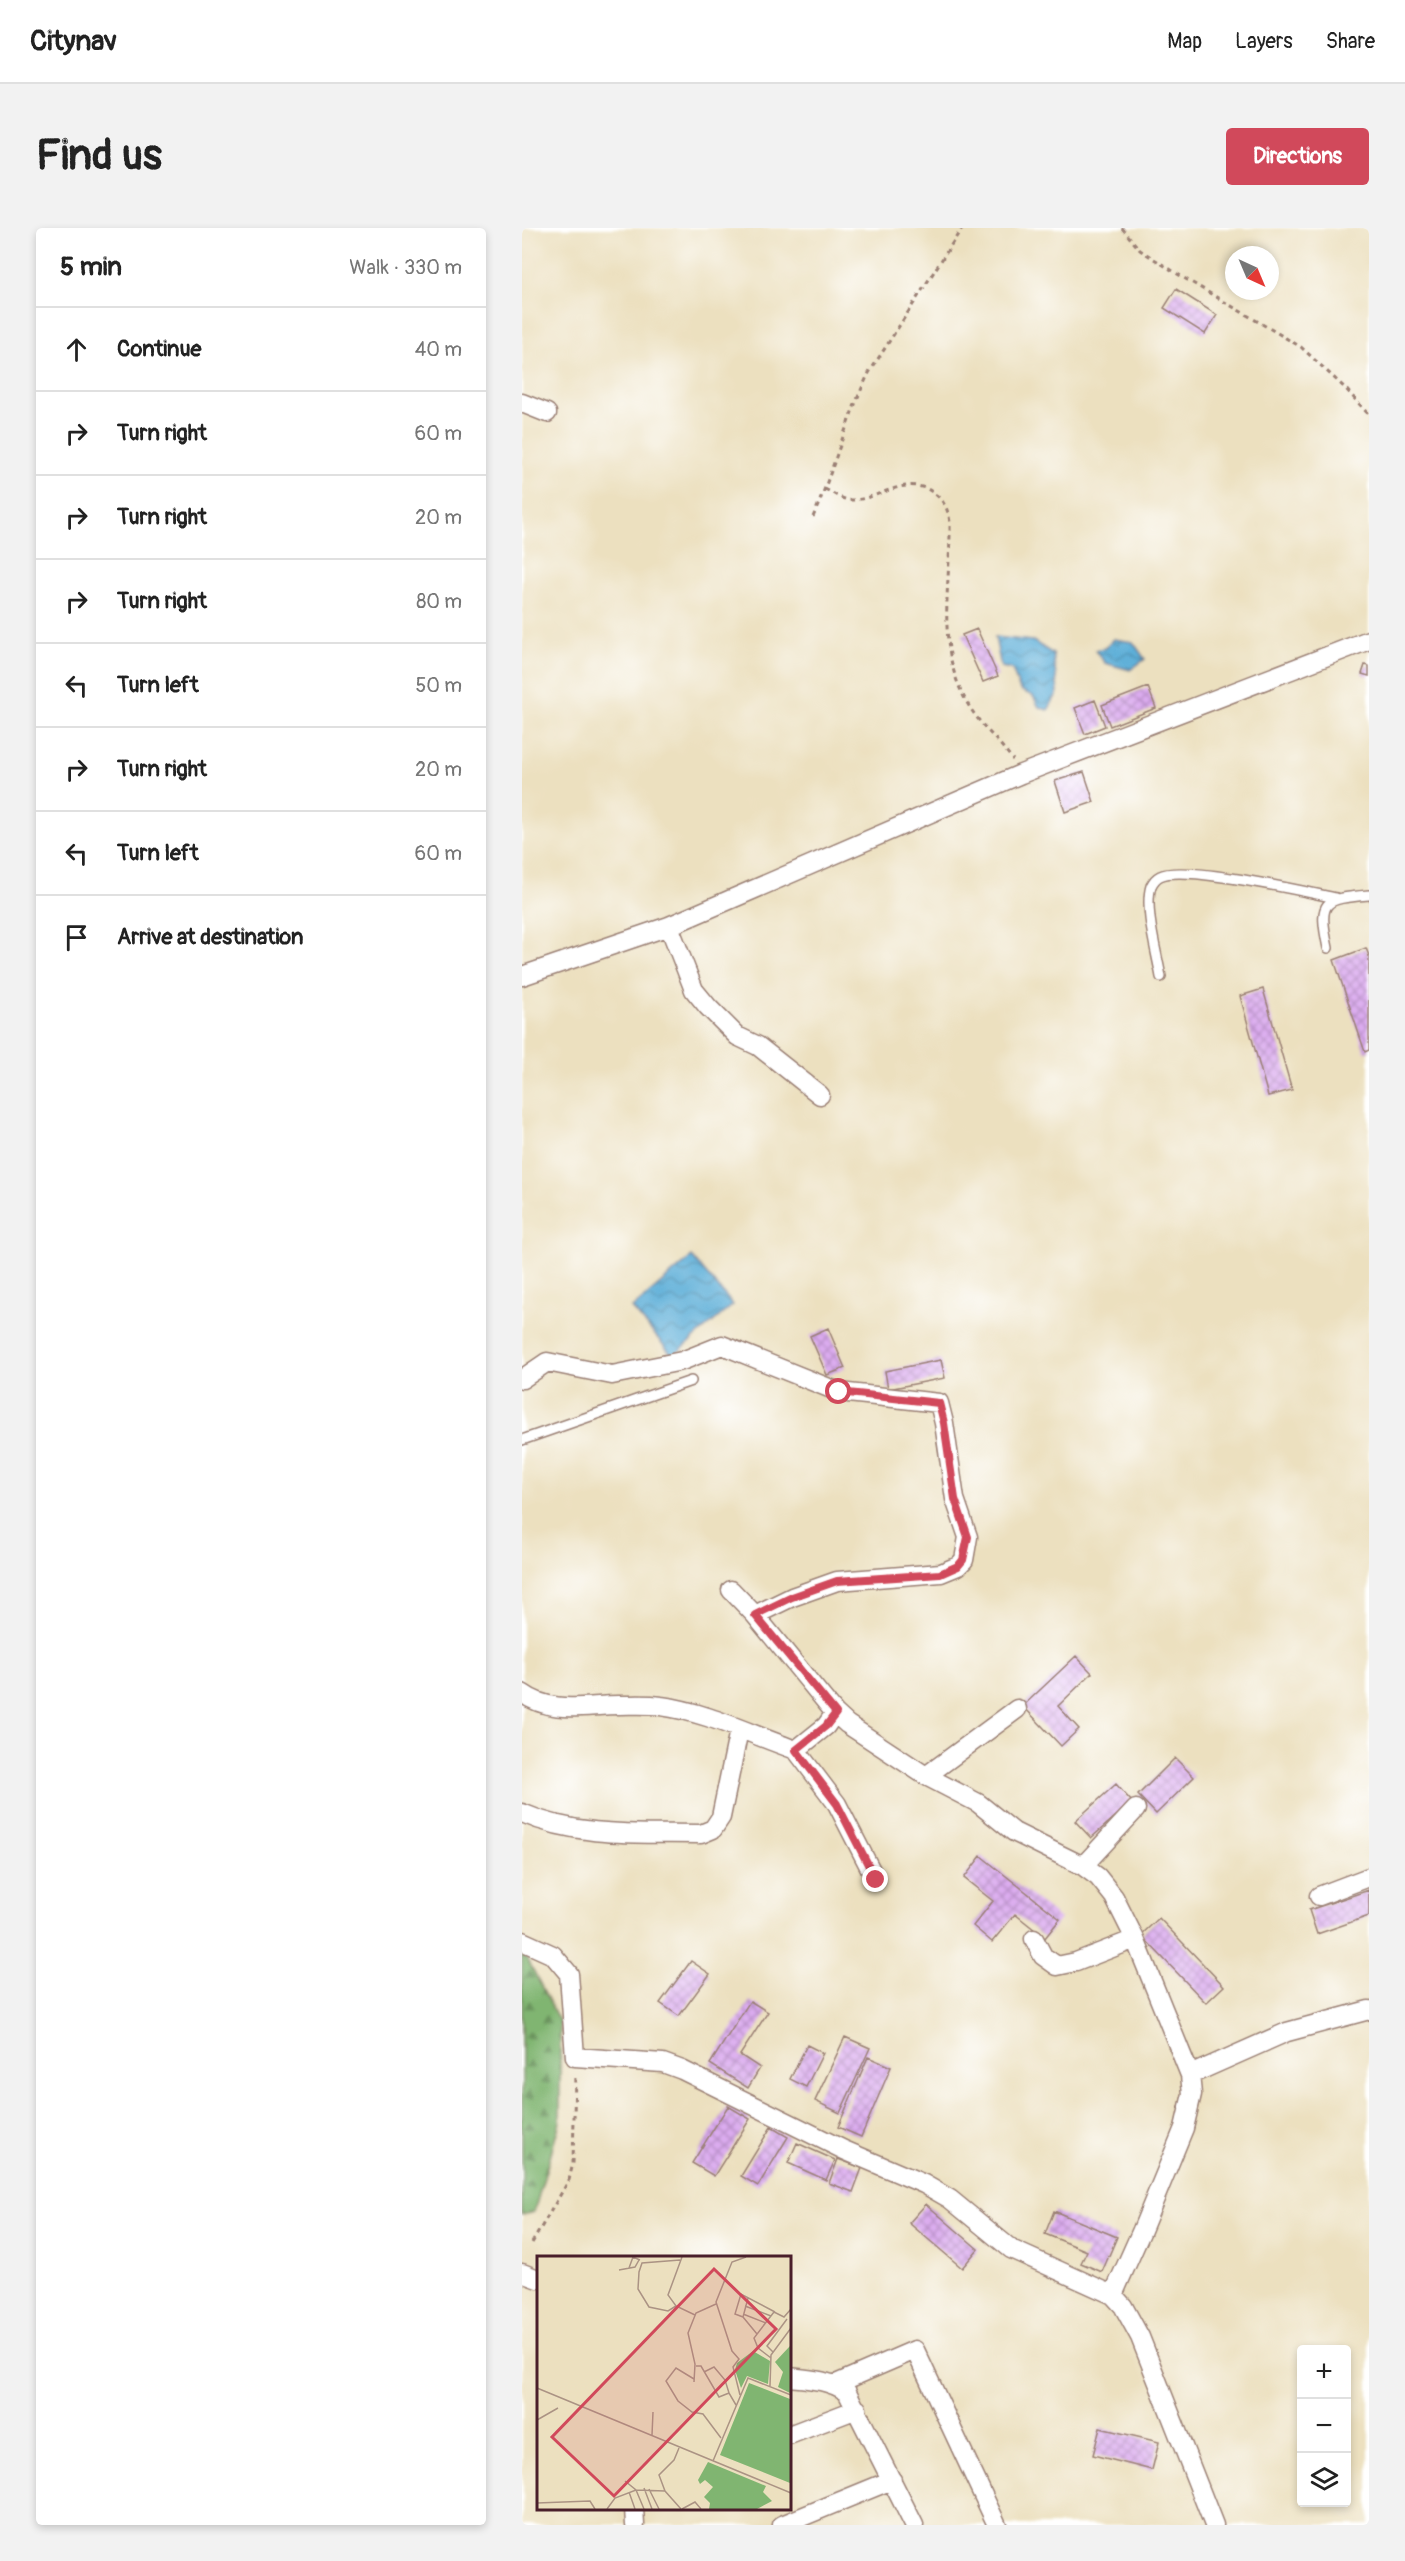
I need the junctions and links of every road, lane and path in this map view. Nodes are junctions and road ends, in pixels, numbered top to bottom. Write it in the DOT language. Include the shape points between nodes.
graph roads {
  1 [pos="962,228"];
  2 [pos="1122,228"];
  3 [pos="522,403"];
  4 [pos="547,413"];
  5 [pos="1369,415"];
  6 [pos="825,489"];
  7 [pos="813,517"];
  8 [pos="1365,646"];
  9 [pos="1021,774"];
  10 [pos="1369,895"];
  11 [pos="1336,898"];
  12 [pos="669,926"];
  13 [pos="1328,948"];
  14 [pos="522,976"];
  15 [pos="1161,976"];
  16 [pos="820,1095"];
  17 [pos="522,1379"];
  18 [pos="691,1381"];
  19 [pos="522,1440"];
  20 [pos="731,1590"];
  21 [pos="755,1615"];
  22 [pos="522,1693"];
  23 [pos="1017,1709"];
  24 [pos="836,1713"];
  25 [pos="739,1730"];
  26 [pos="796,1750"];
  27 [pos="926,1776"];
  28 [pos="1136,1809"];
  29 [pos="522,1813"];
  30 [pos="1083,1866"];
  31 [pos="1369,1877"];
  32 [pos="876,1880"];
  33 [pos="1319,1896"];
  34 [pos="1034,1939"];
  35 [pos="1135,1939"];
  36 [pos="522,1941"];
  37 [pos="1369,2010"];
  38 [pos="575,2057"];
  39 [pos="1190,2075"];
  40 [pos="532,2243"];
  41 [pos="522,2273"];
  42 [pos="537,2279"];
  43 [pos="1113,2295"];
  44 [pos="790,2377"];
  45 [pos="836,2384"];
  46 [pos="857,2409"];
  47 [pos="790,2435"];
  48 [pos="892,2481"];
  49 [pos="634,2510"];
  50 [pos="635,2525"];
  51 [pos="782,2525"];
  52 [pos="914,2525"];
  53 [pos="997,2525"];
  54 [pos="1214,2525"];
  1 -- 6 [label="path" via="869,373"];
  2 -- 5 [label="path" via="1140,249 1301,347"];
  3 -- 4 [label="street"];
  6 -- 7 [label="path"];
  6 -- 9 [label="path" via="854,500 911,484 941,499 948,509 948,656 970,708"];
  8 -- 9 [label="street"];
  9 -- 12 [label="street"];
  10 -- 11 [label="lane"];
  11 -- 13 [label="lane" via="1327,905 1324,915"];
  11 -- 15 [label="lane" via="1257,882 1191,874 1160,876 1151,886 1149,902"];
  12 -- 14 [label="street"];
  12 -- 16 [label="street" via="694,990 708,1007 737,1036 758,1046"];
  17 -- 21 [label="street" via="547,1362 612,1375 681,1361 722,1345 839,1392 939,1403 955,1499 968,1537 958,1566 940,1574 837,1581"];
  18 -- 19 [label="lane"];
  20 -- 21 [label="street"];
  21 -- 24 [label="street"];
  22 -- 25 [label="street" via="532,1701 566,1709 660,1706"];
  23 -- 27 [label="street"];
  24 -- 26 [label="street"];
  24 -- 27 [label="street"];
  25 -- 26 [label="street"];
  25 -- 29 [label="street" via="721,1817 713,1828 701,1834 611,1833 574,1828"];
  26 -- 32 [label="street" via="837,1804"];
  27 -- 30 [label="street" via="978,1803 1014,1832"];
  28 -- 30 [label="street"];
  30 -- 35 [label="street" via="1114,1897"];
  31 -- 33 [label="street"];
  34 -- 35 [label="street" via="1043,1956 1057,1966"];
  35 -- 39 [label="street"];
  36 -- 38 [label="street" via="553,1955 569,1974"];
  37 -- 39 [label="street" via="1287,2032"];
  38 -- 40 [label="path" via="573,2163 569,2180"];
  38 -- 43 [label="street" via="663,2063 682,2070 844,2150 924,2184 950,2199 1011,2248"];
  39 -- 43 [label="street" via="1192,2094 1184,2128"];
  41 -- 42 [label="street"];
  43 -- 54 [label="street" via="1140,2337"];
  44 -- 45 [label="street"];
  45 -- 46 [label="street" via="847,2392"];
  45 -- 53 [label="street" via="915,2350"];
  46 -- 47 [label="street"];
  46 -- 48 [label="street"];
  48 -- 51 [label="street"];
  48 -- 52 [label="street"];
  49 -- 50 [label="street"];
}
